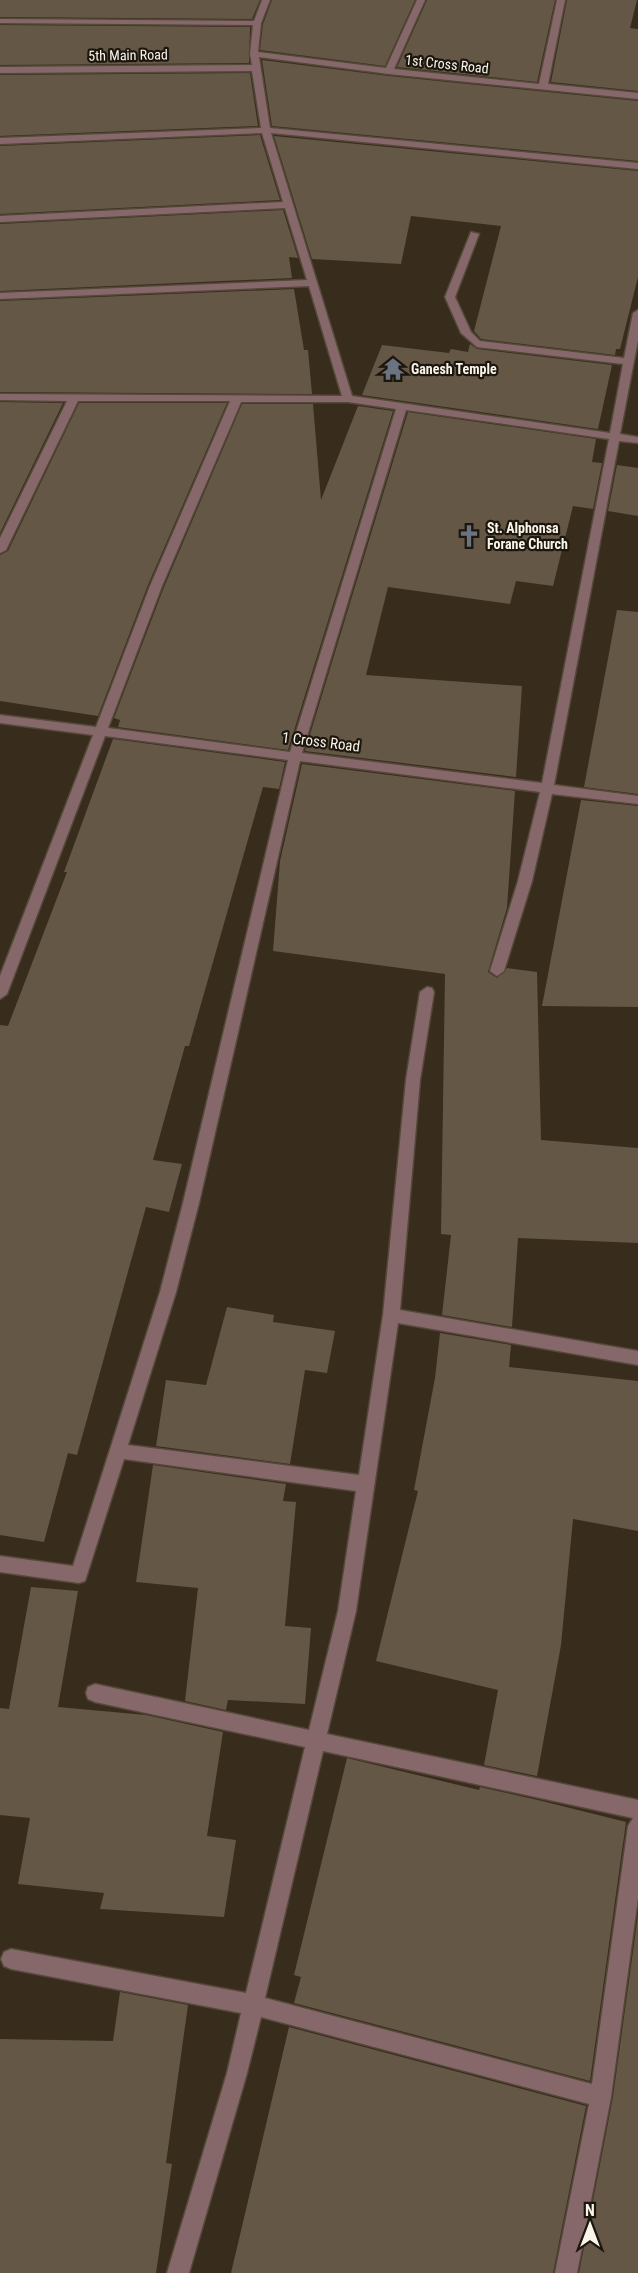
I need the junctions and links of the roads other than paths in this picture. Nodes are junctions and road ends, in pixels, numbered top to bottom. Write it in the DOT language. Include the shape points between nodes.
graph roads {
  1 [pos="266,0"];
  2 [pos="421,0"];
  3 [pos="561,0"];
  4 [pos="0,21"];
  5 [pos="257,23"];
  6 [pos="254,54"];
  7 [pos="257,68"];
  8 [pos="0,70"];
  9 [pos="389,71"];
  10 [pos="543,87"];
  11 [pos="638,96"];
  12 [pos="267,130"];
  13 [pos="0,141"];
  14 [pos="638,166"];
  15 [pos="289,205"];
  16 [pos="0,219"];
  17 [pos="474,234"];
  18 [pos="311,283"];
  19 [pos="0,296"];
  20 [pos="638,313"];
  21 [pos="627,361"];
  22 [pos="0,397"];
  23 [pos="74,397"];
  24 [pos="237,398"];
  25 [pos="348,399"];
  26 [pos="402,405"];
  27 [pos="614,436"];
  28 [pos="638,440"];
  29 [pos="0,550"];
  30 [pos="0,719"];
  31 [pos="102,732"];
  32 [pos="295,755"];
  33 [pos="547,789"];
  34 [pos="638,800"];
  35 [pos="497,971"];
  36 [pos="427,992"];
  37 [pos="0,994"];
  38 [pos="392,1315"];
  39 [pos="638,1358"];
  40 [pos="118,1451"];
  41 [pos="366,1484"];
  42 [pos="0,1564"];
  43 [pos="95,1693"];
  44 [pos="315,1743"];
  45 [pos="638,1810"];
  46 [pos="638,1826"];
  47 [pos="11,1959"];
  48 [pos="254,2005"];
  49 [pos="601,2097"];
  50 [pos="178,2273"];
  51 [pos="566,2273"];
  1 -- 5 [label="street"];
  2 -- 9 [label="street"];
  3 -- 10 [label="street"];
  4 -- 5 [label="street"];
  5 -- 6 [label="street"];
  6 -- 7 [label="street"];
  6 -- 9 [label="street, 1st Cross Road"];
  7 -- 8 [label="street, 5th Main Road"];
  7 -- 12 [label="street"];
  9 -- 10 [label="street, 1st Cross Road"];
  10 -- 11 [label="street, 1st Cross Road"];
  12 -- 13 [label="street"];
  12 -- 14 [label="street"];
  12 -- 15 [label="street"];
  15 -- 16 [label="street"];
  15 -- 18 [label="street"];
  17 -- 21 [label="street" via="450,297 466,333 477,344"];
  18 -- 19 [label="street"];
  18 -- 25 [label="street"];
  20 -- 21 [label="street"];
  21 -- 27 [label="street"];
  22 -- 23 [label="street"];
  23 -- 24 [label="street"];
  23 -- 29 [label="street"];
  24 -- 25 [label="street"];
  24 -- 31 [label="street" via="156,586"];
  25 -- 26 [label="street"];
  26 -- 27 [label="street"];
  26 -- 32 [label="street"];
  27 -- 28 [label="street"];
  27 -- 33 [label="street"];
  30 -- 31 [label="street, 1 Cross Road"];
  31 -- 32 [label="street, 1 Cross Road"];
  31 -- 37 [label="street"];
  32 -- 33 [label="street, 1 Cross Road"];
  32 -- 40 [label="street" via="191,1203 168,1292"];
  33 -- 34 [label="street, 1 Cross Road"];
  33 -- 35 [label="street" via="525,881"];
  36 -- 38 [label="street" via="413,1080"];
  38 -- 39 [label="street"];
  38 -- 41 [label="street"];
  40 -- 41 [label="street"];
  40 -- 42 [label="street" via="79,1575"];
  41 -- 44 [label="street" via="347,1611"];
  43 -- 44 [label="street"];
  44 -- 45 [label="street"];
  44 -- 48 [label="street"];
  46 -- 49 [label="street"];
  47 -- 48 [label="street"];
  48 -- 49 [label="street"];
  48 -- 50 [label="street"];
  49 -- 51 [label="street"];
}
